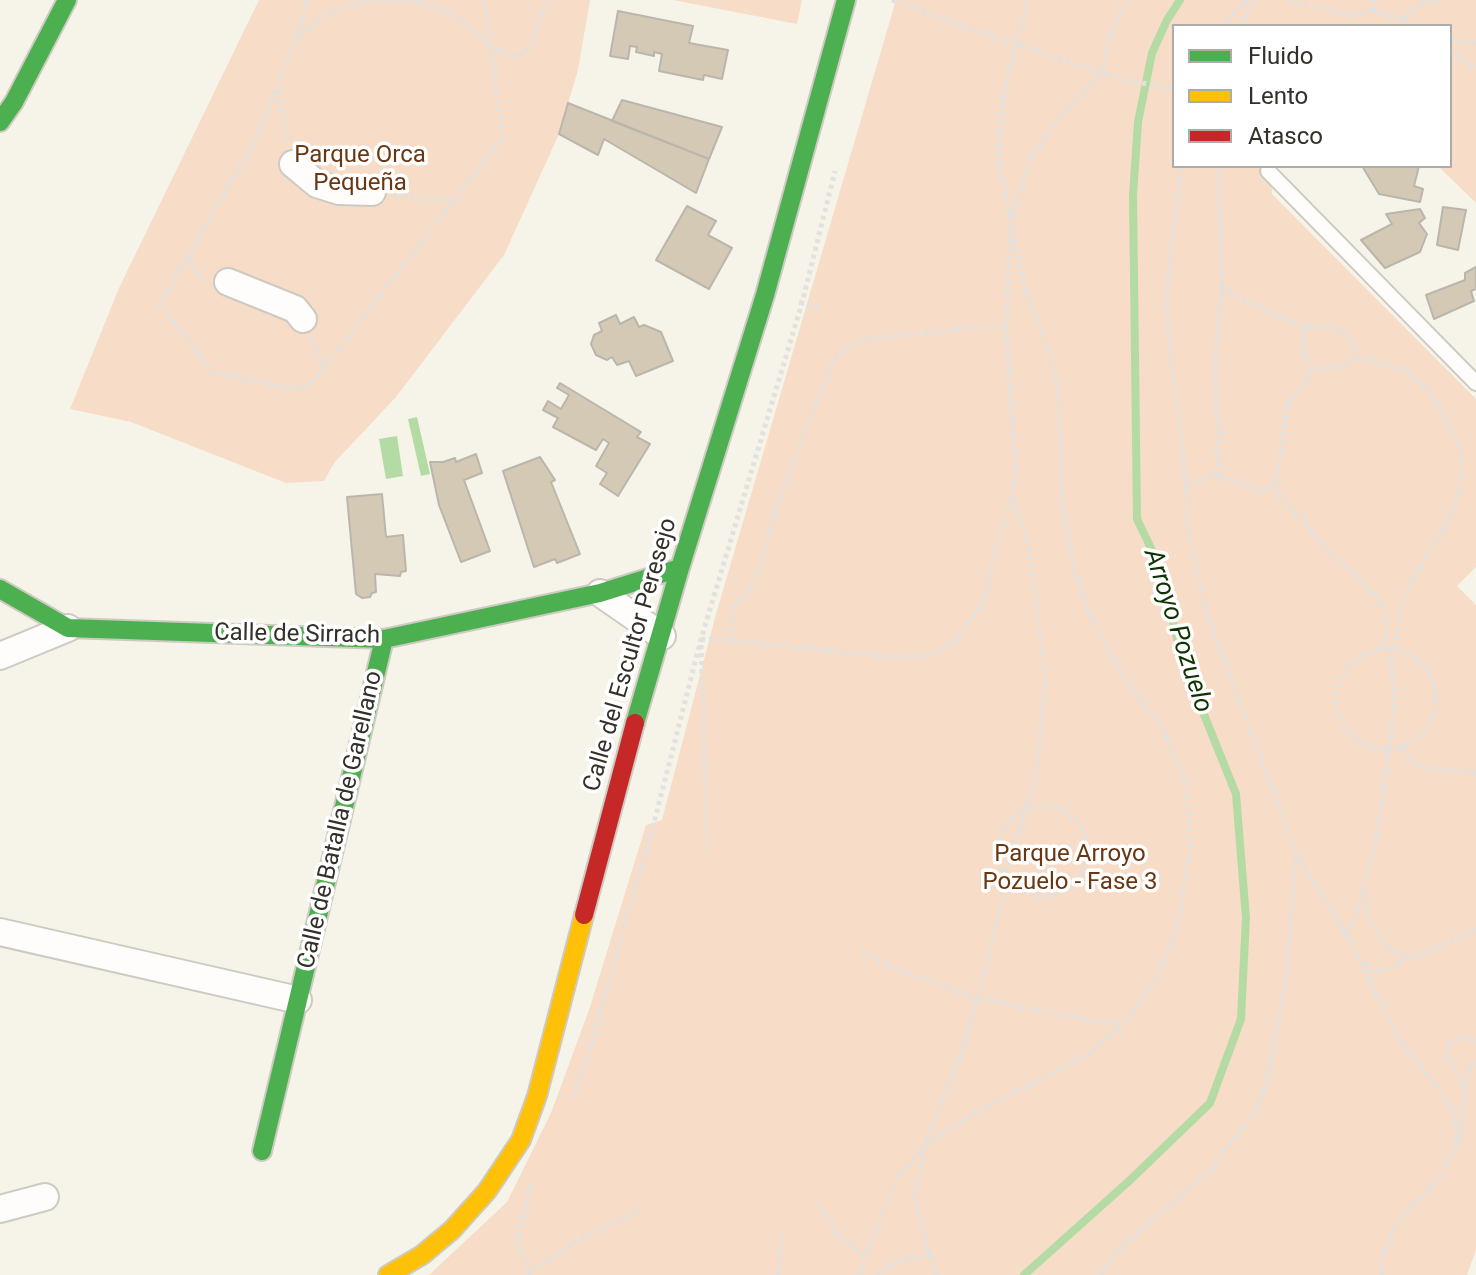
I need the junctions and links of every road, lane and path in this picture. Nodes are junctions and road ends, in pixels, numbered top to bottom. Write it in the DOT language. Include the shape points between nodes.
graph roads {
  1 [pos="67,0"];
  2 [pos="307,0"];
  3 [pos="484,0"];
  4 [pos="547,0"];
  5 [pos="846,0"];
  6 [pos="892,0"];
  7 [pos="1028,0"];
  8 [pos="1130,0"];
  9 [pos="1246,0"];
  10 [pos="1254,0"];
  11 [pos="1289,0"];
  12 [pos="1373,0"];
  13 [pos="1441,0"];
  14 [pos="1423,2"];
  15 [pos="1373,11"];
  16 [pos="1402,19"];
  17 [pos="1224,24"];
  18 [pos="1240,24"];
  19 [pos="1410,24"];
  20 [pos="297,37"];
  21 [pos="1452,40"];
  22 [pos="1015,42"];
  23 [pos="1476,43"];
  24 [pos="492,48"];
  25 [pos="1452,52"];
  26 [pos="1476,69"];
  27 [pos="1103,71"];
  28 [pos="1172,89"];
  29 [pos="277,90"];
  30 [pos="0,122"];
  31 [pos="293,164"];
  32 [pos="837,165"];
  33 [pos="1181,168"];
  34 [pos="1219,168"];
  35 [pos="1268,171"];
  36 [pos="372,192"];
  37 [pos="453,202"];
  38 [pos="1011,220"];
  39 [pos="228,282"];
  40 [pos="1222,286"];
  41 [pos="303,319"];
  42 [pos="1006,328"];
  43 [pos="1306,328"];
  44 [pos="1355,357"];
  45 [pos="1312,368"];
  46 [pos="1476,383"];
  47 [pos="1216,475"];
  48 [pos="1186,484"];
  49 [pos="1274,486"];
  50 [pos="1012,496"];
  51 [pos="680,568"];
  52 [pos="0,589"];
  53 [pos="600,593"];
  54 [pos="68,628"];
  55 [pos="662,636"];
  56 [pos="384,639"];
  57 [pos="701,639"];
  58 [pos="728,640"];
  59 [pos="1389,649"];
  60 [pos="0,656"];
  61 [pos="1402,747"];
  62 [pos="1387,750"];
  63 [pos="1476,773"];
  64 [pos="1025,809"];
  65 [pos="708,852"];
  66 [pos="1296,853"];
  67 [pos="1005,875"];
  68 [pos="1364,891"];
  69 [pos="1476,929"];
  70 [pos="0,932"];
  71 [pos="1346,934"];
  72 [pos="862,952"];
  73 [pos="1408,957"];
  74 [pos="1360,961"];
  75 [pos="977,998"];
  76 [pos="298,1000"];
  77 [pos="1124,1024"];
  78 [pos="1476,1041"];
  79 [pos="1476,1065"];
  80 [pos="1464,1086"];
  81 [pos="569,1103"];
  82 [pos="1458,1142"];
  83 [pos="925,1145"];
  84 [pos="262,1151"];
  85 [pos="532,1180"];
  86 [pos="45,1197"];
  87 [pos="819,1205"];
  88 [pos="0,1209"];
  89 [pos="640,1210"];
  90 [pos="782,1234"];
  91 [pos="930,1255"];
  92 [pos="867,1257"];
  93 [pos="529,1274"];
  94 [pos="936,1274"];
  95 [pos="388,1275"];
  96 [pos="777,1275"];
  97 [pos="858,1275"];
  98 [pos="875,1275"];
  99 [pos="1100,1275"];
  100 [pos="1382,1275"];
  1 -- 30 [label="street"];
  2 -- 20 [label="path"];
  3 -- 24 [label="path"];
  4 -- 24 [label="path" via="531,45 518,57"];
  5 -- 51 [label="street, Calle del Escultor Peresejo" via="765,295"];
  6 -- 22 [label="path"];
  7 -- 22 [label="path"];
  8 -- 27 [label="path" via="1109,38"];
  9 -- 17 [label="path"];
  10 -- 18 [label="path"];
  11 -- 15 [label="path" via="1354,15"];
  12 -- 15 [label="path"];
  13 -- 14 [label="path"];
  14 -- 16 [label="path"];
  15 -- 16 [label="path"];
  16 -- 19 [label="path"];
  20 -- 24 [label="path" via="328,13 369,0 401,1 449,12"];
  20 -- 29 [label="path"];
  21 -- 23 [label="path"];
  22 -- 27 [label="path"];
  22 -- 38 [label="path" via="998,159"];
  24 -- 37 [label="path" via="503,137"];
  25 -- 26 [label="path"];
  27 -- 28 [label="path"];
  27 -- 38 [label="path" via="1056,121 1031,158"];
  29 -- 31 [label="path"];
  29 -- 37 [label="path" via="256,139 160,304 212,372 293,389 311,384"];
  31 -- 36 [label="street" via="317,184"];
  32 -- 57 [label="path" via="802,303"];
  33 -- 48 [label="path" via="1166,305"];
  34 -- 40 [label="path"];
  35 -- 46 [label="lane"];
  36 -- 37 [label="path"];
  38 -- 42 [label="path"];
  38 -- 77 [label="path" via="1025,289 1059,387 1063,510 1073,564 1088,611 1124,677 1163,730 1185,779 1191,847 1175,934 1157,977"];
  39 -- 41 [label="street" via="295,309"];
  40 -- 43 [label="path"];
  40 -- 47 [label="path" via="1215,366 1221,433"];
  42 -- 50 [label="path" via="1016,467"];
  42 -- 58 [label="path" via="868,339 851,344 833,360 777,505 760,567 734,605"];
  43 -- 44 [label="path" via="1339,329 1353,341"];
  43 -- 45 [label="path" via="1301,349"];
  44 -- 45 [label="path" via="1347,365"];
  44 -- 59 [label="path" via="1401,368 1428,389 1451,428 1463,467 1448,522 1412,580"];
  45 -- 49 [label="path" via="1286,407"];
  47 -- 48 [label="path"];
  47 -- 49 [label="path" via="1252,489"];
  48 -- 66 [label="path" via="1189,535 1208,618"];
  49 -- 59 [label="path" via="1324,547 1381,602"];
  50 -- 58 [label="path" via="983,603 956,640 940,650 892,657"];
  50 -- 64 [label="path" via="1028,544 1046,681 1036,775"];
  51 -- 53 [label="street, Calle de Sirrach"];
  51 -- 55 [label="street, Calle del Escultor Peresejo"];
  52 -- 54 [label="street, Calle de Sirrach"];
  53 -- 55 [label="street"];
  53 -- 56 [label="street, Calle de Sirrach"];
  54 -- 56 [label="street, Calle de Sirrach"];
  54 -- 60 [label="street"];
  55 -- 57 [label="path"];
  55 -- 95 [label="street, Calle del Escultor Peresejo" via="521,1140 487,1191 452,1230"];
  56 -- 76 [label="street, Calle de Batalla de Garellano"];
  57 -- 58 [label="path"];
  57 -- 65 [label="path"];
  57 -- 81 [label="path" via="617,953"];
  59 -- 61 [label="path" via="1418,660 1428,671 1437,700 1426,729"];
  59 -- 62 [label="path" via="1395,699"];
  59 -- 62 [label="path" via="1365,653 1345,669 1335,692 1340,721 1359,742"];
  61 -- 62 [label="path"];
  61 -- 63 [label="path" via="1413,763"];
  62 -- 68 [label="path" via="1377,837"];
  64 -- 67 [label="path"];
  64 -- 67 [label="path" via="1005,825 1000,837 999,863"];
  64 -- 67 [label="path" via="1042,805 1073,817 1083,831 1085,864 1078,879 1049,895 1017,888"];
  66 -- 71 [label="path"];
  66 -- 99 [label="path" via="1287,973 1266,1084 1255,1111 1209,1171 1115,1252"];
  67 -- 75 [label="path"];
  68 -- 71 [label="path"];
  68 -- 73 [label="path" via="1370,923 1389,949"];
  69 -- 73 [label="path"];
  70 -- 76 [label="street, Calle de Batalla de Garellano"];
  71 -- 74 [label="path"];
  72 -- 75 [label="path"];
  73 -- 74 [label="path" via="1373,972"];
  74 -- 82 [label="path" via="1403,1045 1453,1111"];
  75 -- 77 [label="path"];
  75 -- 83 [label="path"];
  76 -- 84 [label="street, Calle de Batalla de Garellano"];
  77 -- 83 [label="path" via="1090,1053"];
  78 -- 80 [label="path" via="1449,1041 1447,1056"];
  79 -- 80 [label="path" via="1469,1064"];
  80 -- 82 [label="path"];
  82 -- 100 [label="path" via="1438,1179 1393,1231 1382,1257"];
  83 -- 91 [label="path" via="915,1197"];
  83 -- 92 [label="path" via="897,1178"];
  85 -- 93 [label="path" via="517,1240"];
  86 -- 88 [label="street"];
  87 -- 92 [label="path" via="840,1237"];
  89 -- 93 [label="path" via="578,1240"];
  90 -- 96 [label="path"];
  91 -- 94 [label="path"];
  91 -- 98 [label="path" via="898,1261"];
  92 -- 97 [label="path"];
}
